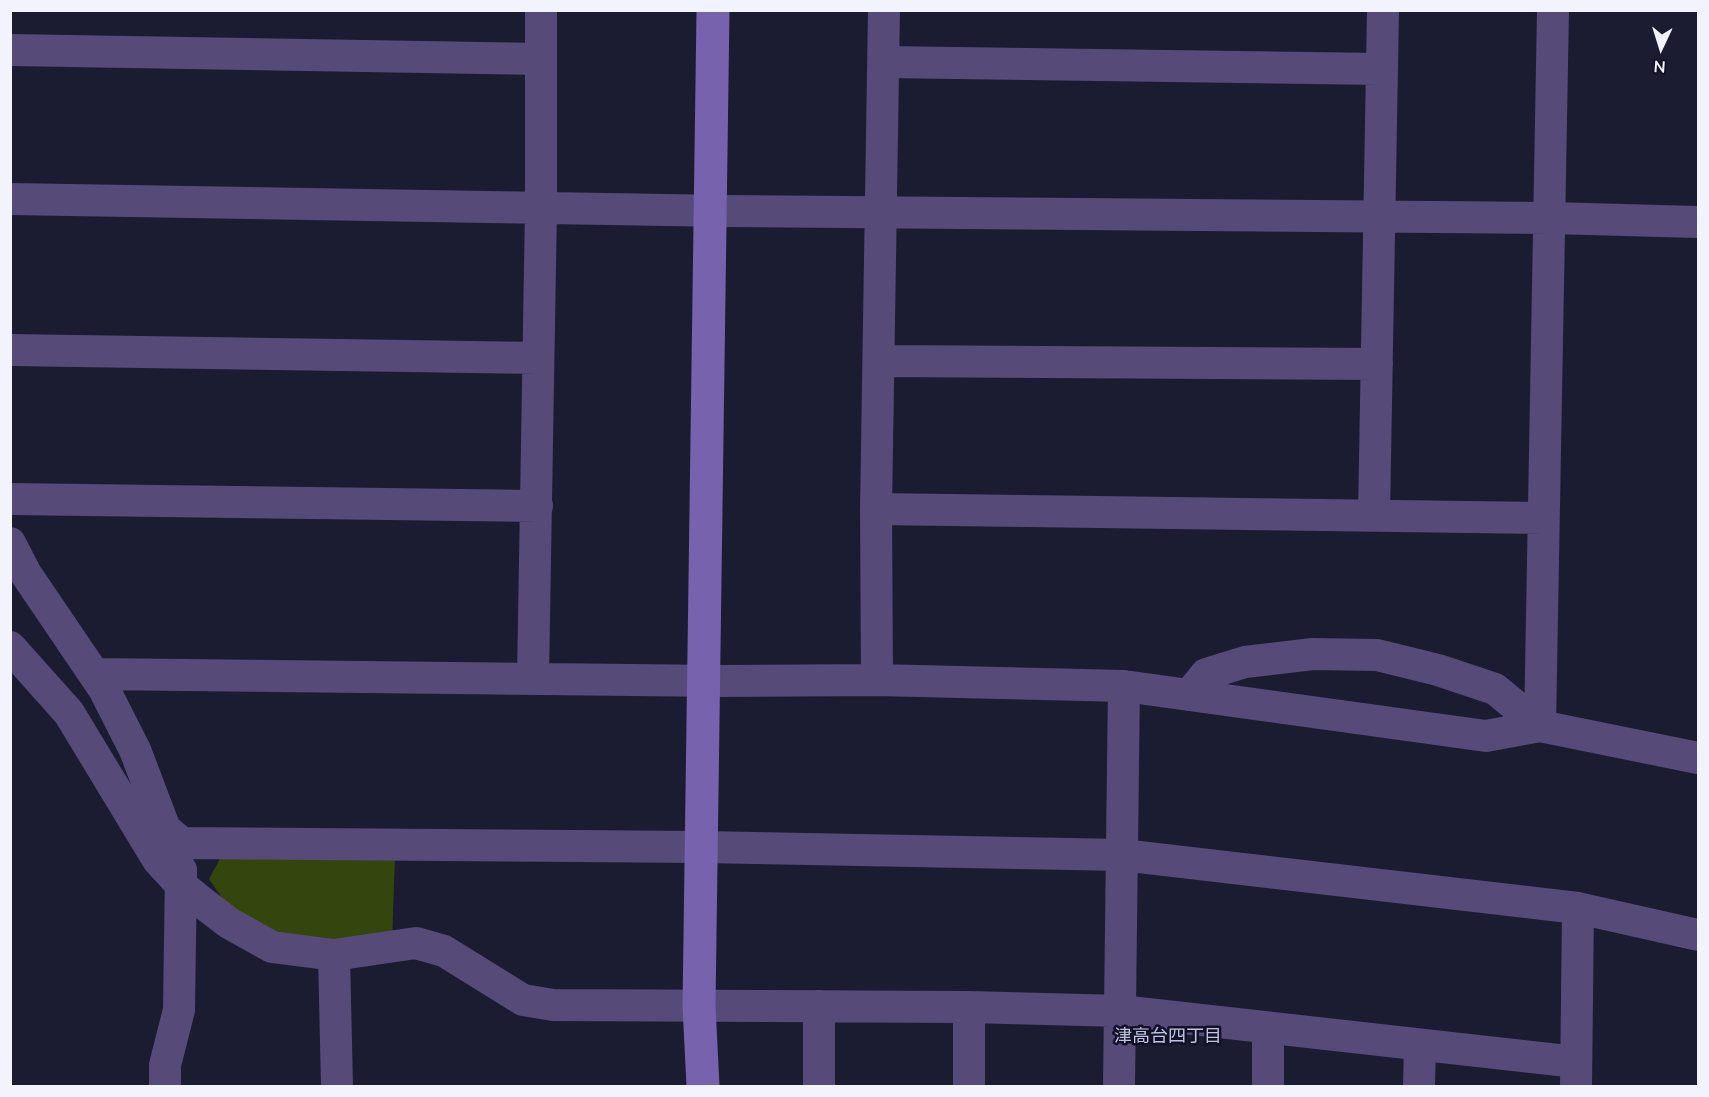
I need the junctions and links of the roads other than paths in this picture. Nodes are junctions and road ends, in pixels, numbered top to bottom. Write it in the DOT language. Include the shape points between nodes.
graph roads {
  1 [pos="541,10"];
  2 [pos="712,10"];
  3 [pos="884,10"];
  4 [pos="1383,10"];
  5 [pos="1553,10"];
  6 [pos="10,50"];
  7 [pos="541,59"];
  8 [pos="884,62"];
  9 [pos="1381,69"];
  10 [pos="10,199"];
  11 [pos="541,207"];
  12 [pos="709,211"];
  13 [pos="882,213"];
  14 [pos="1379,216"];
  15 [pos="1550,218"];
  16 [pos="1698,222"];
  17 [pos="10,350"];
  18 [pos="538,358"];
  19 [pos="879,361"];
  20 [pos="1377,364"];
  21 [pos="10,499"];
  22 [pos="537,506"];
  23 [pos="876,509"];
  24 [pos="1374,515"];
  25 [pos="1543,518"];
  26 [pos="10,543"];
  27 [pos="10,647"];
  28 [pos="94,674"];
  29 [pos="533,678"];
  30 [pos="703,680"];
  31 [pos="877,680"];
  32 [pos="1124,686"];
  33 [pos="1189,695"];
  34 [pos="1540,726"];
  35 [pos="1698,758"];
  36 [pos="182,843"];
  37 [pos="702,847"];
  38 [pos="1122,855"];
  39 [pos="181,885"];
  40 [pos="1578,908"];
  41 [pos="1698,935"];
  42 [pos="334,955"];
  43 [pos="699,1006"];
  44 [pos="819,1006"];
  45 [pos="969,1007"];
  46 [pos="1121,1011"];
  47 [pos="1268,1029"];
  48 [pos="1419,1045"];
  49 [pos="1576,1074"];
  50 [pos="165,1086"];
  51 [pos="337,1086"];
  52 [pos="703,1086"];
  53 [pos="819,1086"];
  54 [pos="969,1086"];
  55 [pos="1119,1086"];
  56 [pos="1268,1086"];
  57 [pos="1419,1086"];
  1 -- 7 [label="street"];
  2 -- 12 [label="street"];
  3 -- 8 [label="street"];
  4 -- 9 [label="street"];
  5 -- 15 [label="street"];
  6 -- 7 [label="street"];
  7 -- 11 [label="street"];
  8 -- 9 [label="street"];
  8 -- 13 [label="street"];
  9 -- 14 [label="street"];
  10 -- 11 [label="street"];
  11 -- 12 [label="street"];
  11 -- 18 [label="street"];
  12 -- 13 [label="street"];
  12 -- 30 [label="street"];
  13 -- 14 [label="street"];
  13 -- 19 [label="street"];
  14 -- 15 [label="street"];
  14 -- 20 [label="street"];
  15 -- 16 [label="street"];
  15 -- 25 [label="street"];
  17 -- 18 [label="street"];
  18 -- 22 [label="street"];
  19 -- 20 [label="street"];
  19 -- 23 [label="street"];
  20 -- 24 [label="street"];
  21 -- 22 [label="street"];
  22 -- 29 [label="street"];
  23 -- 24 [label="street"];
  23 -- 31 [label="street"];
  24 -- 25 [label="street"];
  25 -- 34 [label="street"];
  26 -- 28 [label="street" via="26,574"];
  27 -- 39 [label="street" via="69,713 158,860"];
  28 -- 29 [label="street"];
  28 -- 36 [label="street" via="135,750 165,829"];
  29 -- 30 [label="street"];
  30 -- 31 [label="street"];
  30 -- 37 [label="street"];
  31 -- 32 [label="street"];
  32 -- 33 [label="street"];
  32 -- 38 [label="street"];
  33 -- 34 [label="street" via="1486,736"];
  33 -- 34 [label="street" via="1206,674 1245,663 1313,654 1377,655 1438,669 1495,689"];
  34 -- 35 [label="street"];
  36 -- 37 [label="street"];
  36 -- 39 [label="street"];
  37 -- 38 [label="street"];
  37 -- 43 [label="street"];
  38 -- 40 [label="street"];
  38 -- 46 [label="street"];
  39 -- 42 [label="street" via="229,923 272,948"];
  39 -- 50 [label="street" via="179,1010 165,1065"];
  40 -- 41 [label="street"];
  40 -- 49 [label="street"];
  42 -- 43 [label="street" via="416,943 444,951 523,1000 553,1005"];
  42 -- 51 [label="street"];
  43 -- 44 [label="street"];
  43 -- 52 [label="street"];
  44 -- 45 [label="street"];
  44 -- 53 [label="street"];
  45 -- 46 [label="street"];
  45 -- 54 [label="street"];
  46 -- 47 [label="street"];
  46 -- 55 [label="street"];
  47 -- 48 [label="street"];
  47 -- 56 [label="street"];
  48 -- 49 [label="street"];
  48 -- 57 [label="street"];
}
